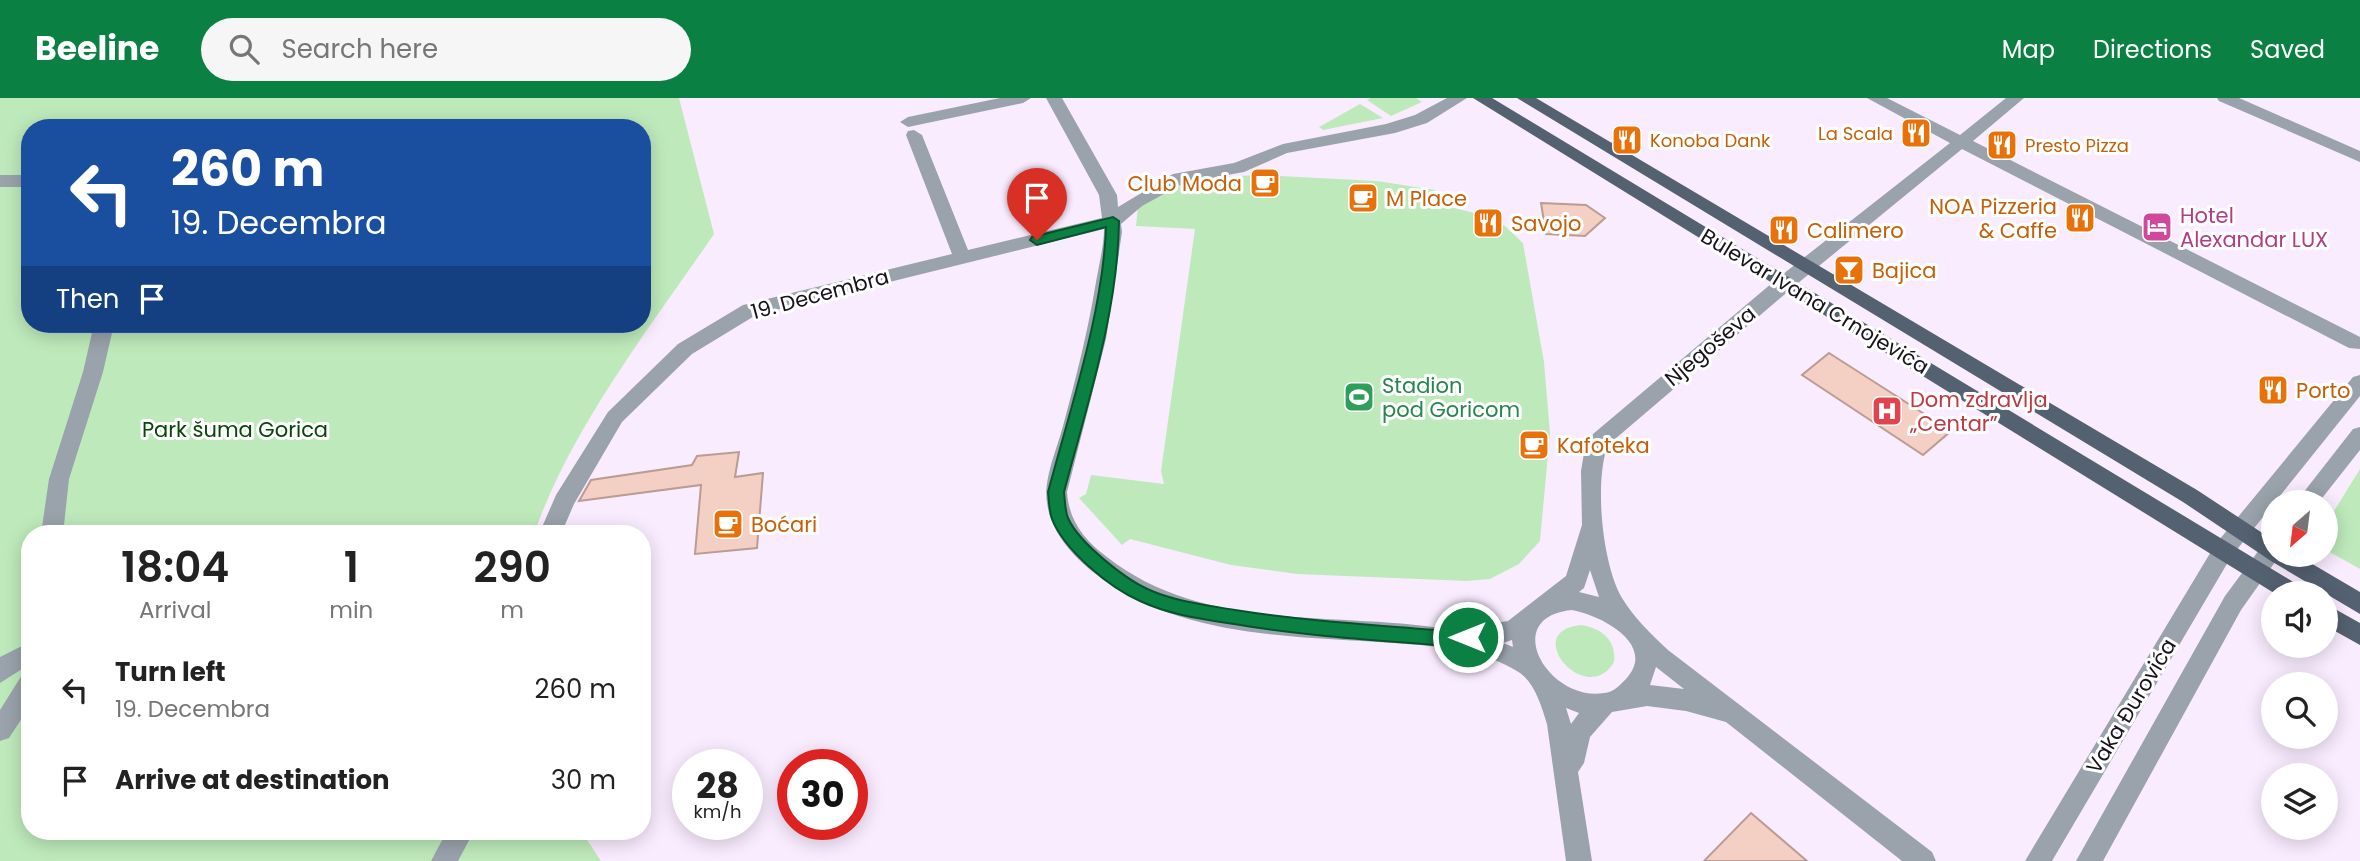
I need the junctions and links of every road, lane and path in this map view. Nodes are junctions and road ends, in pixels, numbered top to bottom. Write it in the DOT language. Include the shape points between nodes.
graph roads {
  1 [pos="1023,98"];
  2 [pos="1054,98"];
  3 [pos="1460,98"];
  4 [pos="1481,98"];
  5 [pos="1525,98"];
  6 [pos="1875,98"];
  7 [pos="2017,98"];
  8 [pos="2225,98"];
  9 [pos="962,104"];
  10 [pos="1960,140"];
  11 [pos="2360,157"];
  12 [pos="0,181"];
  13 [pos="21,181"];
  14 [pos="1113,221"];
  15 [pos="962,258"];
  16 [pos="1806,266"];
  17 [pos="1785,283"];
  18 [pos="102,333"];
  19 [pos="2356,343"];
  20 [pos="2360,382"];
  21 [pos="2360,435"];
  22 [pos="2316,490"];
  23 [pos="1594,520"];
  24 [pos="53,525"];
  25 [pos="554,525"];
  26 [pos="2239,529"];
  27 [pos="2261,543"];
  28 [pos="2223,551"];
  29 [pos="2261,564"];
  30 [pos="2300,567"];
  31 [pos="2255,570"];
  32 [pos="2273,581"];
  33 [pos="2360,604"];
  34 [pos="1540,610"];
  35 [pos="2338,621"];
  36 [pos="1631,628"];
  37 [pos="2360,635"];
  38 [pos="1447,638"];
  39 [pos="21,657"];
  40 [pos="0,673"];
  41 [pos="1534,673"];
  42 [pos="21,699"];
  43 [pos="1612,701"];
  44 [pos="1733,714"];
  45 [pos="0,730"];
  46 [pos="1569,782"];
  47 [pos="456,840"];
  48 [pos="444,861"];
  49 [pos="1579,861"];
  50 [pos="1923,861"];
  51 [pos="2038,861"];
  52 [pos="2089,861"];
  1 -- 9 [label="street"];
  2 -- 14 [label="street" via="1108,195"];
  3 -- 14 [label="street, 19. Decembra" via="1421,119 1389,129 1283,149 1238,168 1179,178"];
  4 -- 17 [label="main road, Bulevar Ivana Crnojevića"];
  5 -- 16 [label="main road, Bulevar Ivana Crnojevića"];
  6 -- 10 [label="street"];
  7 -- 10 [label="street, Njegoševa"];
  8 -- 11 [label="street"];
  9 -- 15 [label="street" via="911,128"];
  10 -- 16 [label="street, Njegoševa"];
  10 -- 19 [label="street"];
  12 -- 13 [label="street"];
  14 -- 15 [label="street, 19. Decembra"];
  14 -- 38 [label="street" via="1096,339 1056,492 1059,517 1075,541 1124,585 1188,610 1266,622"];
  15 -- 25 [label="street, 19. Decembra" via="750,310 696,342 615,417"];
  16 -- 17 [label="street, Njegoševa"];
  16 -- 26 [label="main road, Bulevar Ivana Crnojevića"];
  17 -- 23 [label="street, Njegoševa" via="1600,440 1592,466"];
  17 -- 28 [label="main road, Bulevar Ivana Crnojevića"];
  18 -- 24 [label="street" via="59,479"];
  20 -- 26 [label="street, Vaka Đurovića"];
  21 -- 22 [label="street"];
  23 -- 34 [label="street" via="1576,581"];
  23 -- 36 [label="street" via="1606,586"];
  26 -- 27 [label="main road, Bulevar Ivana Crnojevića"];
  26 -- 28 [label="street, Vaka Đurovića"];
  28 -- 31 [label="main road, Bulevar Ivana Crnojevića"];
  28 -- 51 [label="street, Vaka Đurovića"];
  29 -- 31 [label="street, Vaka Đurovića"];
  30 -- 33 [label="main road, Bulevar Ivana Crnojevića"];
  31 -- 32 [label="main road, Bulevar Ivana Crnojevića"];
  31 -- 52 [label="street, Vaka Đurovića"];
  34 -- 36 [label="street" via="1564,600 1586,601 1604,607"];
  34 -- 38 [label="street" via="1501,634"];
  34 -- 41 [label="street" via="1522,641"];
  35 -- 37 [label="main road"];
  36 -- 43 [label="street" via="1644,652 1643,673 1632,691"];
  36 -- 44 [label="street"];
  38 -- 41 [label="street" via="1491,648"];
  39 -- 40 [label="street"];
  41 -- 43 [label="street" via="1566,698 1590,704"];
  41 -- 46 [label="street" via="1556,713"];
  42 -- 45 [label="street"];
  43 -- 44 [label="street" via="1658,695"];
  43 -- 46 [label="street" via="1590,716 1578,732"];
  44 -- 50 [label="street"];
  46 -- 49 [label="street"];
  47 -- 48 [label="street"];
}
